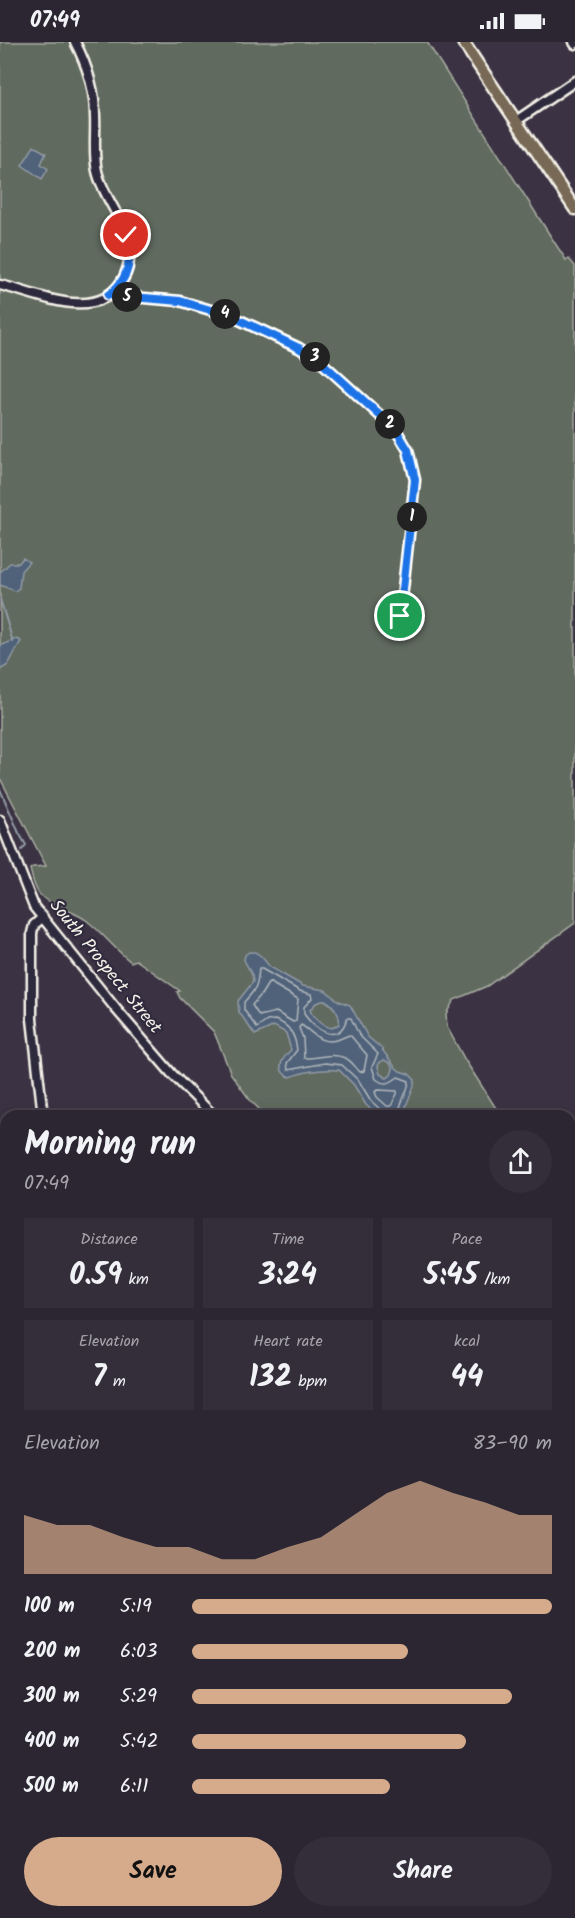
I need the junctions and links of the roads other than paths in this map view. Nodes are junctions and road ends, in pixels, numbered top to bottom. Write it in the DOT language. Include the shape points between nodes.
graph roads {
  1 [pos="75,42"];
  2 [pos="463,42"];
  3 [pos="575,81"];
  4 [pos="516,121"];
  5 [pos="575,209"];
  6 [pos="0,285"];
  7 [pos="108,295"];
  8 [pos="400,616"];
  9 [pos="0,820"];
  10 [pos="43,917"];
  11 [pos="42,1110"];
  12 [pos="208,1110"];
  1 -- 7 [label="street" via="87,68 93,95 98,175 130,248 123,280"];
  2 -- 4 [label="main road"];
  3 -- 4 [label="street"];
  4 -- 5 [label="main road"];
  6 -- 7 [label="street" via="64,303 90,302"];
  7 -- 8 [label="street" via="180,301 231,316 320,361 396,430 408,450 415,480"];
  9 -- 10 [label="street, South Prospect Street" via="31,901"];
  10 -- 11 [label="street" via="32,930 32,1004"];
  10 -- 12 [label="street, South Prospect Street" via="116,1010"];
}
